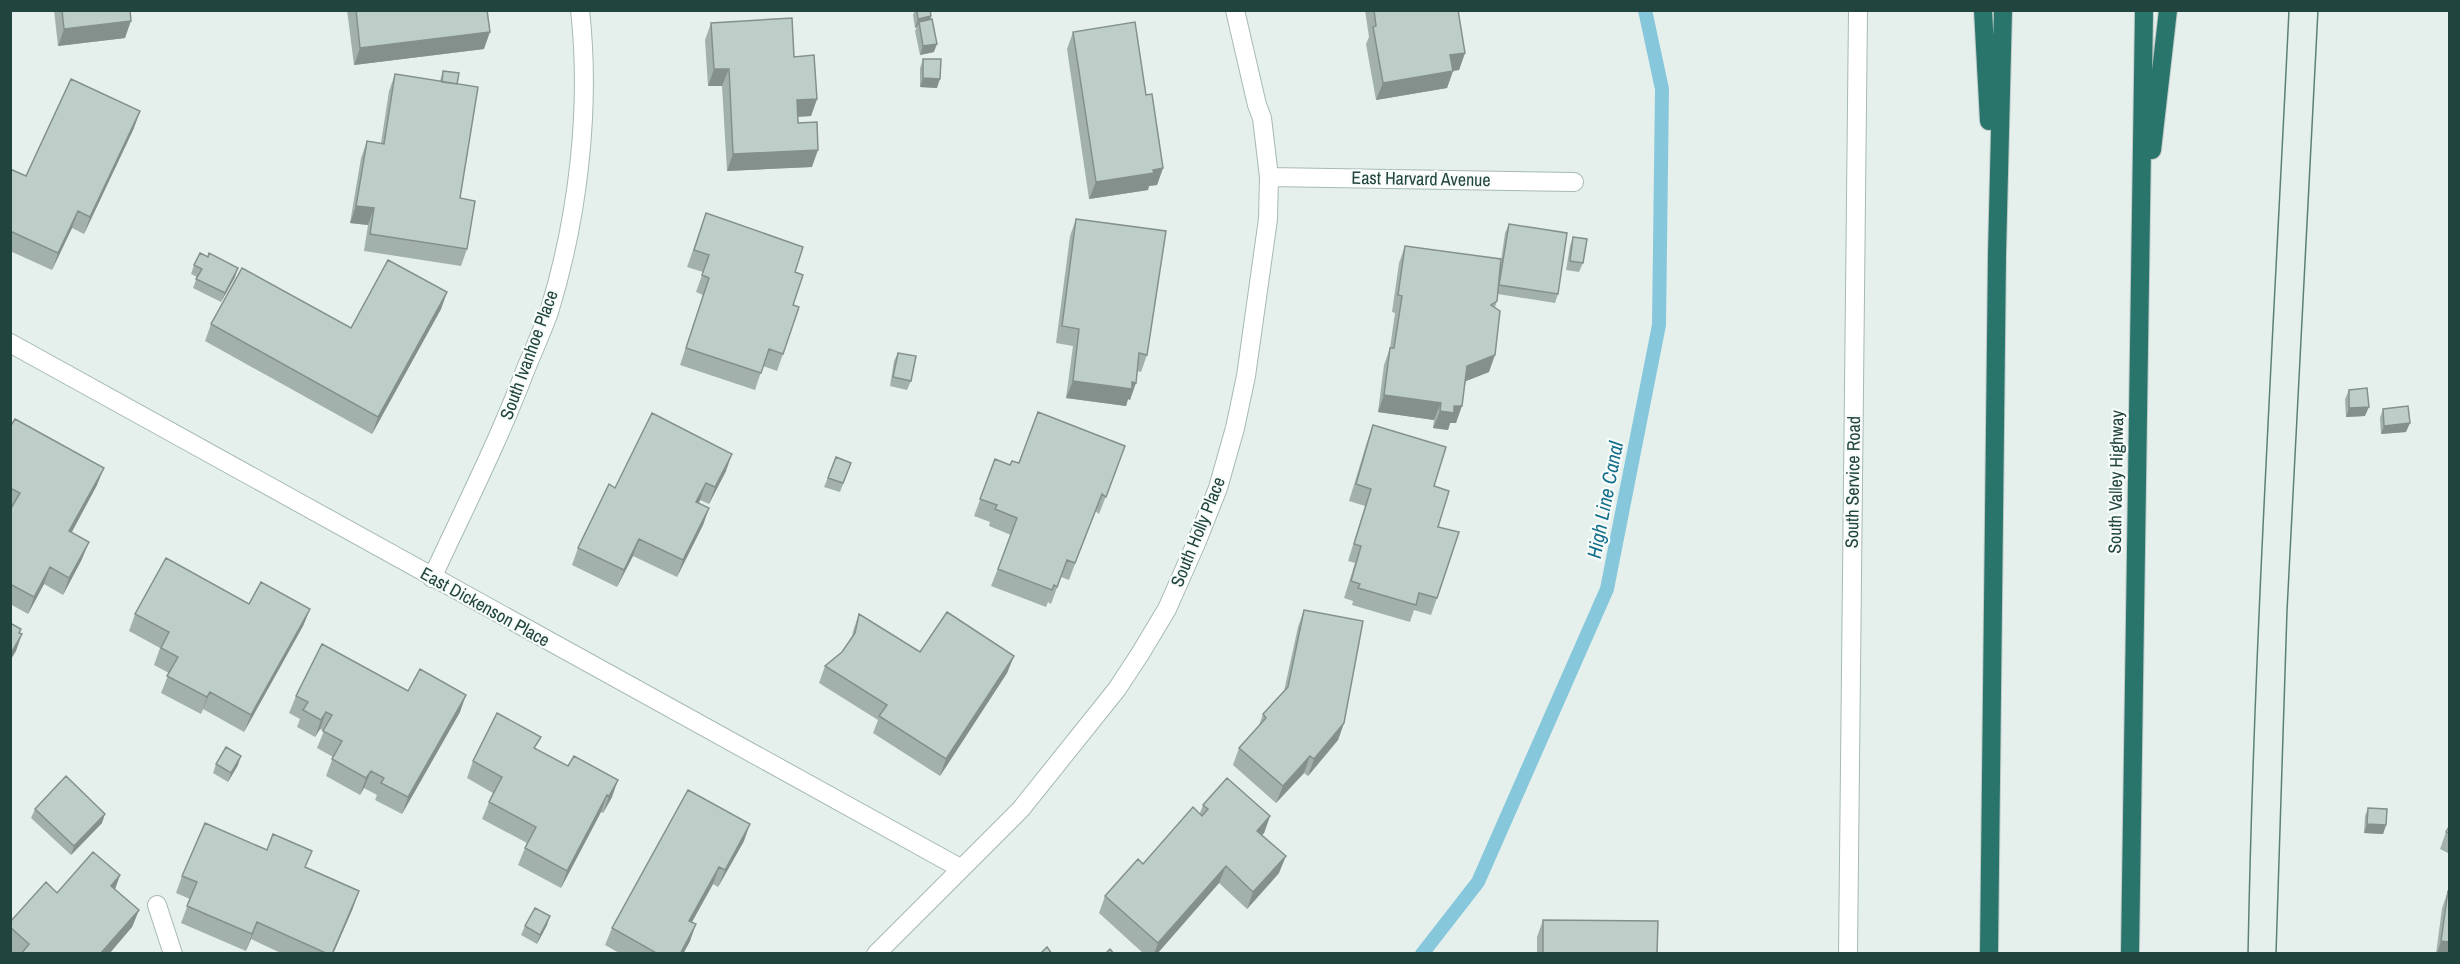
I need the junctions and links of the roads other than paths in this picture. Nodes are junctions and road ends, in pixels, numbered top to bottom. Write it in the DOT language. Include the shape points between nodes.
graph roads {
  1 [pos="580,10"];
  2 [pos="1235,10"];
  3 [pos="1858,10"];
  4 [pos="1983,10"];
  5 [pos="2002,10"];
  6 [pos="2144,10"];
  7 [pos="2168,10"];
  8 [pos="1269,177"];
  9 [pos="1574,182"];
  10 [pos="1997,254"];
  11 [pos="2140,259"];
  12 [pos="10,343"];
  13 [pos="432,578"];
  14 [pos="960,868"];
  15 [pos="157,905"];
  16 [pos="173,954"];
  17 [pos="876,954"];
  18 [pos="1848,954"];
  19 [pos="1989,954"];
  20 [pos="2130,954"];
  1 -- 13 [label="street, South Ivanhoe Place" via="583,121 572,217 549,312 500,436"];
  2 -- 8 [label="street, South Holly Place" via="1262,118"];
  3 -- 18 [label="street, South Service Road"];
  4 -- 10 [label="highway"];
  5 -- 10 [label="highway"];
  6 -- 11 [label="highway, South Valley Highway"];
  7 -- 11 [label="highway"];
  8 -- 9 [label="street, East Harvard Avenue"];
  8 -- 14 [label="street, South Holly Place" via="1268,219 1246,376 1233,438 1218,488 1167,609 1117,689 1021,808"];
  10 -- 19 [label="highway"];
  11 -- 20 [label="highway, South Valley Highway"];
  12 -- 13 [label="street, East Dickenson Place"];
  13 -- 14 [label="street, East Dickenson Place"];
  14 -- 17 [label="street, South Holly Place"];
  15 -- 16 [label="street"];
}
